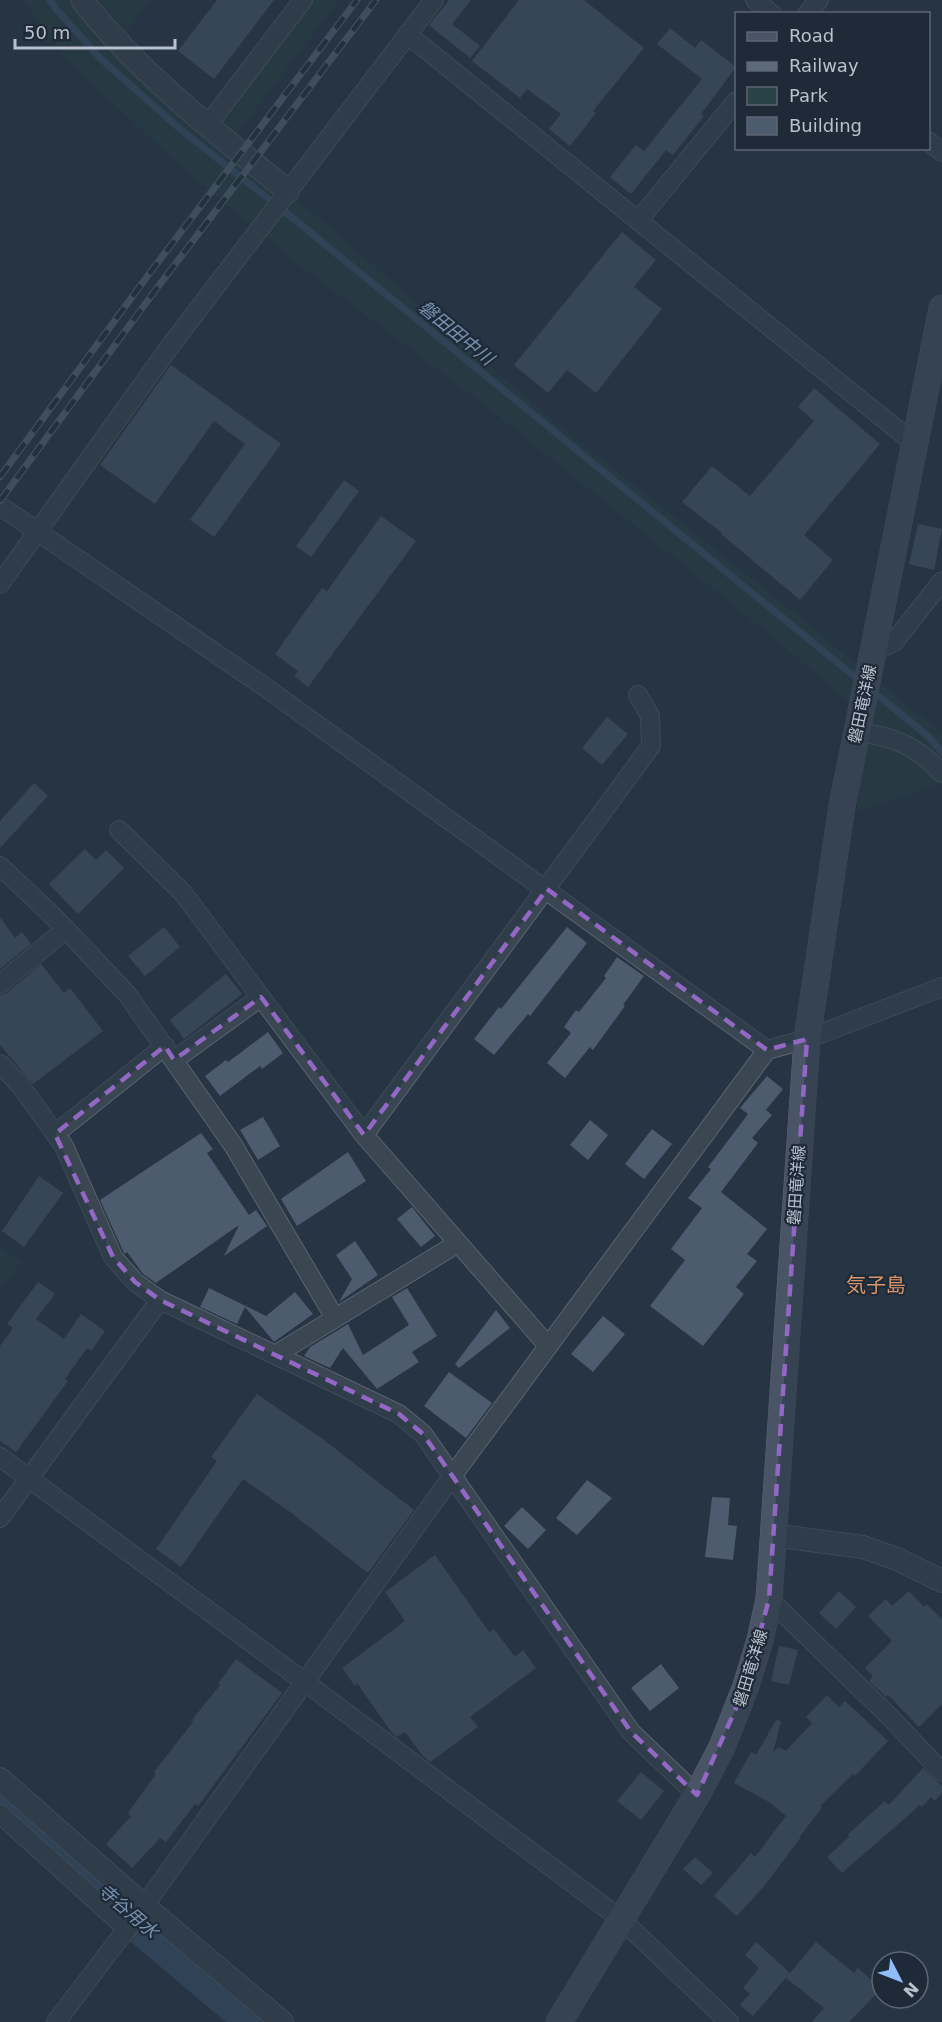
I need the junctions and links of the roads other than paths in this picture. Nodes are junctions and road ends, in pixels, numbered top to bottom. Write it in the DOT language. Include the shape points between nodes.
graph roads {
  1 [pos="82,0"];
  2 [pos="303,0"];
  3 [pos="434,0"];
  4 [pos="755,0"];
  5 [pos="819,0"];
  6 [pos="770,12"];
  7 [pos="809,12"];
  8 [pos="407,34"];
  9 [pos="735,101"];
  10 [pos="206,127"];
  11 [pos="930,143"];
  12 [pos="942,152"];
  13 [pos="288,191"];
  14 [pos="638,222"];
  15 [pos="942,308"];
  16 [pos="915,444"];
  17 [pos="0,506"];
  18 [pos="38,532"];
  19 [pos="942,581"];
  20 [pos="0,584"];
  21 [pos="873,652"];
  22 [pos="638,695"];
  23 [pos="856,732"];
  24 [pos="942,773"];
  25 [pos="119,830"];
  26 [pos="0,866"];
  27 [pos="547,889"];
  28 [pos="66,929"];
  29 [pos="0,984"];
  30 [pos="942,987"];
  31 [pos="261,998"];
  32 [pos="807,1039"];
  33 [pos="767,1050"];
  34 [pos="169,1053"];
  35 [pos="0,1064"];
  36 [pos="55,1134"];
  37 [pos="364,1135"];
  38 [pos="458,1243"];
  39 [pos="160,1300"];
  40 [pos="335,1318"];
  41 [pos="548,1346"];
  42 [pos="275,1355"];
  43 [pos="0,1457"];
  44 [pos="453,1475"];
  45 [pos="29,1478"];
  46 [pos="0,1518"];
  47 [pos="772,1535"];
  48 [pos="942,1581"];
  49 [pos="769,1599"];
  50 [pos="305,1682"];
  51 [pos="942,1772"];
  52 [pos="0,1779"];
  53 [pos="697,1795"];
  54 [pos="0,1814"];
  55 [pos="144,1906"];
  56 [pos="622,1920"];
  57 [pos="126,1928"];
  58 [pos="56,2022"];
  59 [pos="282,2022"];
  60 [pos="559,2022"];
  61 [pos="729,2022"];
  1 -- 10 [label="street" via="122,48"];
  2 -- 10 [label="street"];
  3 -- 8 [label="street"];
  4 -- 6 [label="street"];
  5 -- 7 [label="street"];
  8 -- 13 [label="street"];
  8 -- 14 [label="street"];
  9 -- 14 [label="street"];
  10 -- 13 [label="street"];
  11 -- 12 [label="street"];
  13 -- 18 [label="street" via="168,349"];
  14 -- 16 [label="street"];
  15 -- 16 [label="main road, 磐田竜洋線"];
  16 -- 21 [label="main road, 磐田竜洋線"];
  17 -- 18 [label="street"];
  18 -- 20 [label="street"];
  18 -- 27 [label="street"];
  19 -- 21 [label="street" via="894,642"];
  21 -- 23 [label="main road, 磐田竜洋線"];
  22 -- 27 [label="street" via="650,716 651,746"];
  23 -- 24 [label="street" via="902,742"];
  23 -- 32 [label="main road, 磐田竜洋線"];
  25 -- 31 [label="street" via="183,893"];
  26 -- 28 [label="street"];
  27 -- 33 [label="street"];
  27 -- 37 [label="street"];
  28 -- 29 [label="street"];
  28 -- 34 [label="street" via="127,994"];
  30 -- 32 [label="street"];
  31 -- 34 [label="street"];
  31 -- 37 [label="street"];
  32 -- 33 [label="street"];
  32 -- 47 [label="main road, 磐田竜洋線"];
  33 -- 41 [label="street"];
  34 -- 36 [label="street"];
  34 -- 40 [label="street" via="233,1145"];
  35 -- 36 [label="street"];
  36 -- 39 [label="street" via="64,1146 113,1257 135,1282"];
  37 -- 38 [label="street"];
  38 -- 40 [label="street"];
  38 -- 41 [label="street"];
  39 -- 42 [label="street"];
  39 -- 45 [label="street"];
  40 -- 42 [label="street"];
  41 -- 44 [label="street"];
  42 -- 44 [label="street" via="399,1414 423,1434"];
  43 -- 45 [label="street"];
  44 -- 50 [label="street"];
  44 -- 53 [label="street" via="631,1732"];
  45 -- 46 [label="street"];
  45 -- 50 [label="street"];
  47 -- 48 [label="street" via="863,1547"];
  47 -- 49 [label="main road, 磐田竜洋線"];
  49 -- 51 [label="street"];
  49 -- 53 [label="main road, 磐田竜洋線" via="746,1686 722,1747"];
  50 -- 55 [label="street"];
  50 -- 56 [label="street"];
  52 -- 55 [label="street"];
  53 -- 56 [label="main road, 磐田竜洋線"];
  54 -- 57 [label="street"];
  55 -- 57 [label="street"];
  55 -- 59 [label="street"];
  56 -- 60 [label="main road, 磐田竜洋線"];
  56 -- 61 [label="street"];
  57 -- 58 [label="street"];
}
